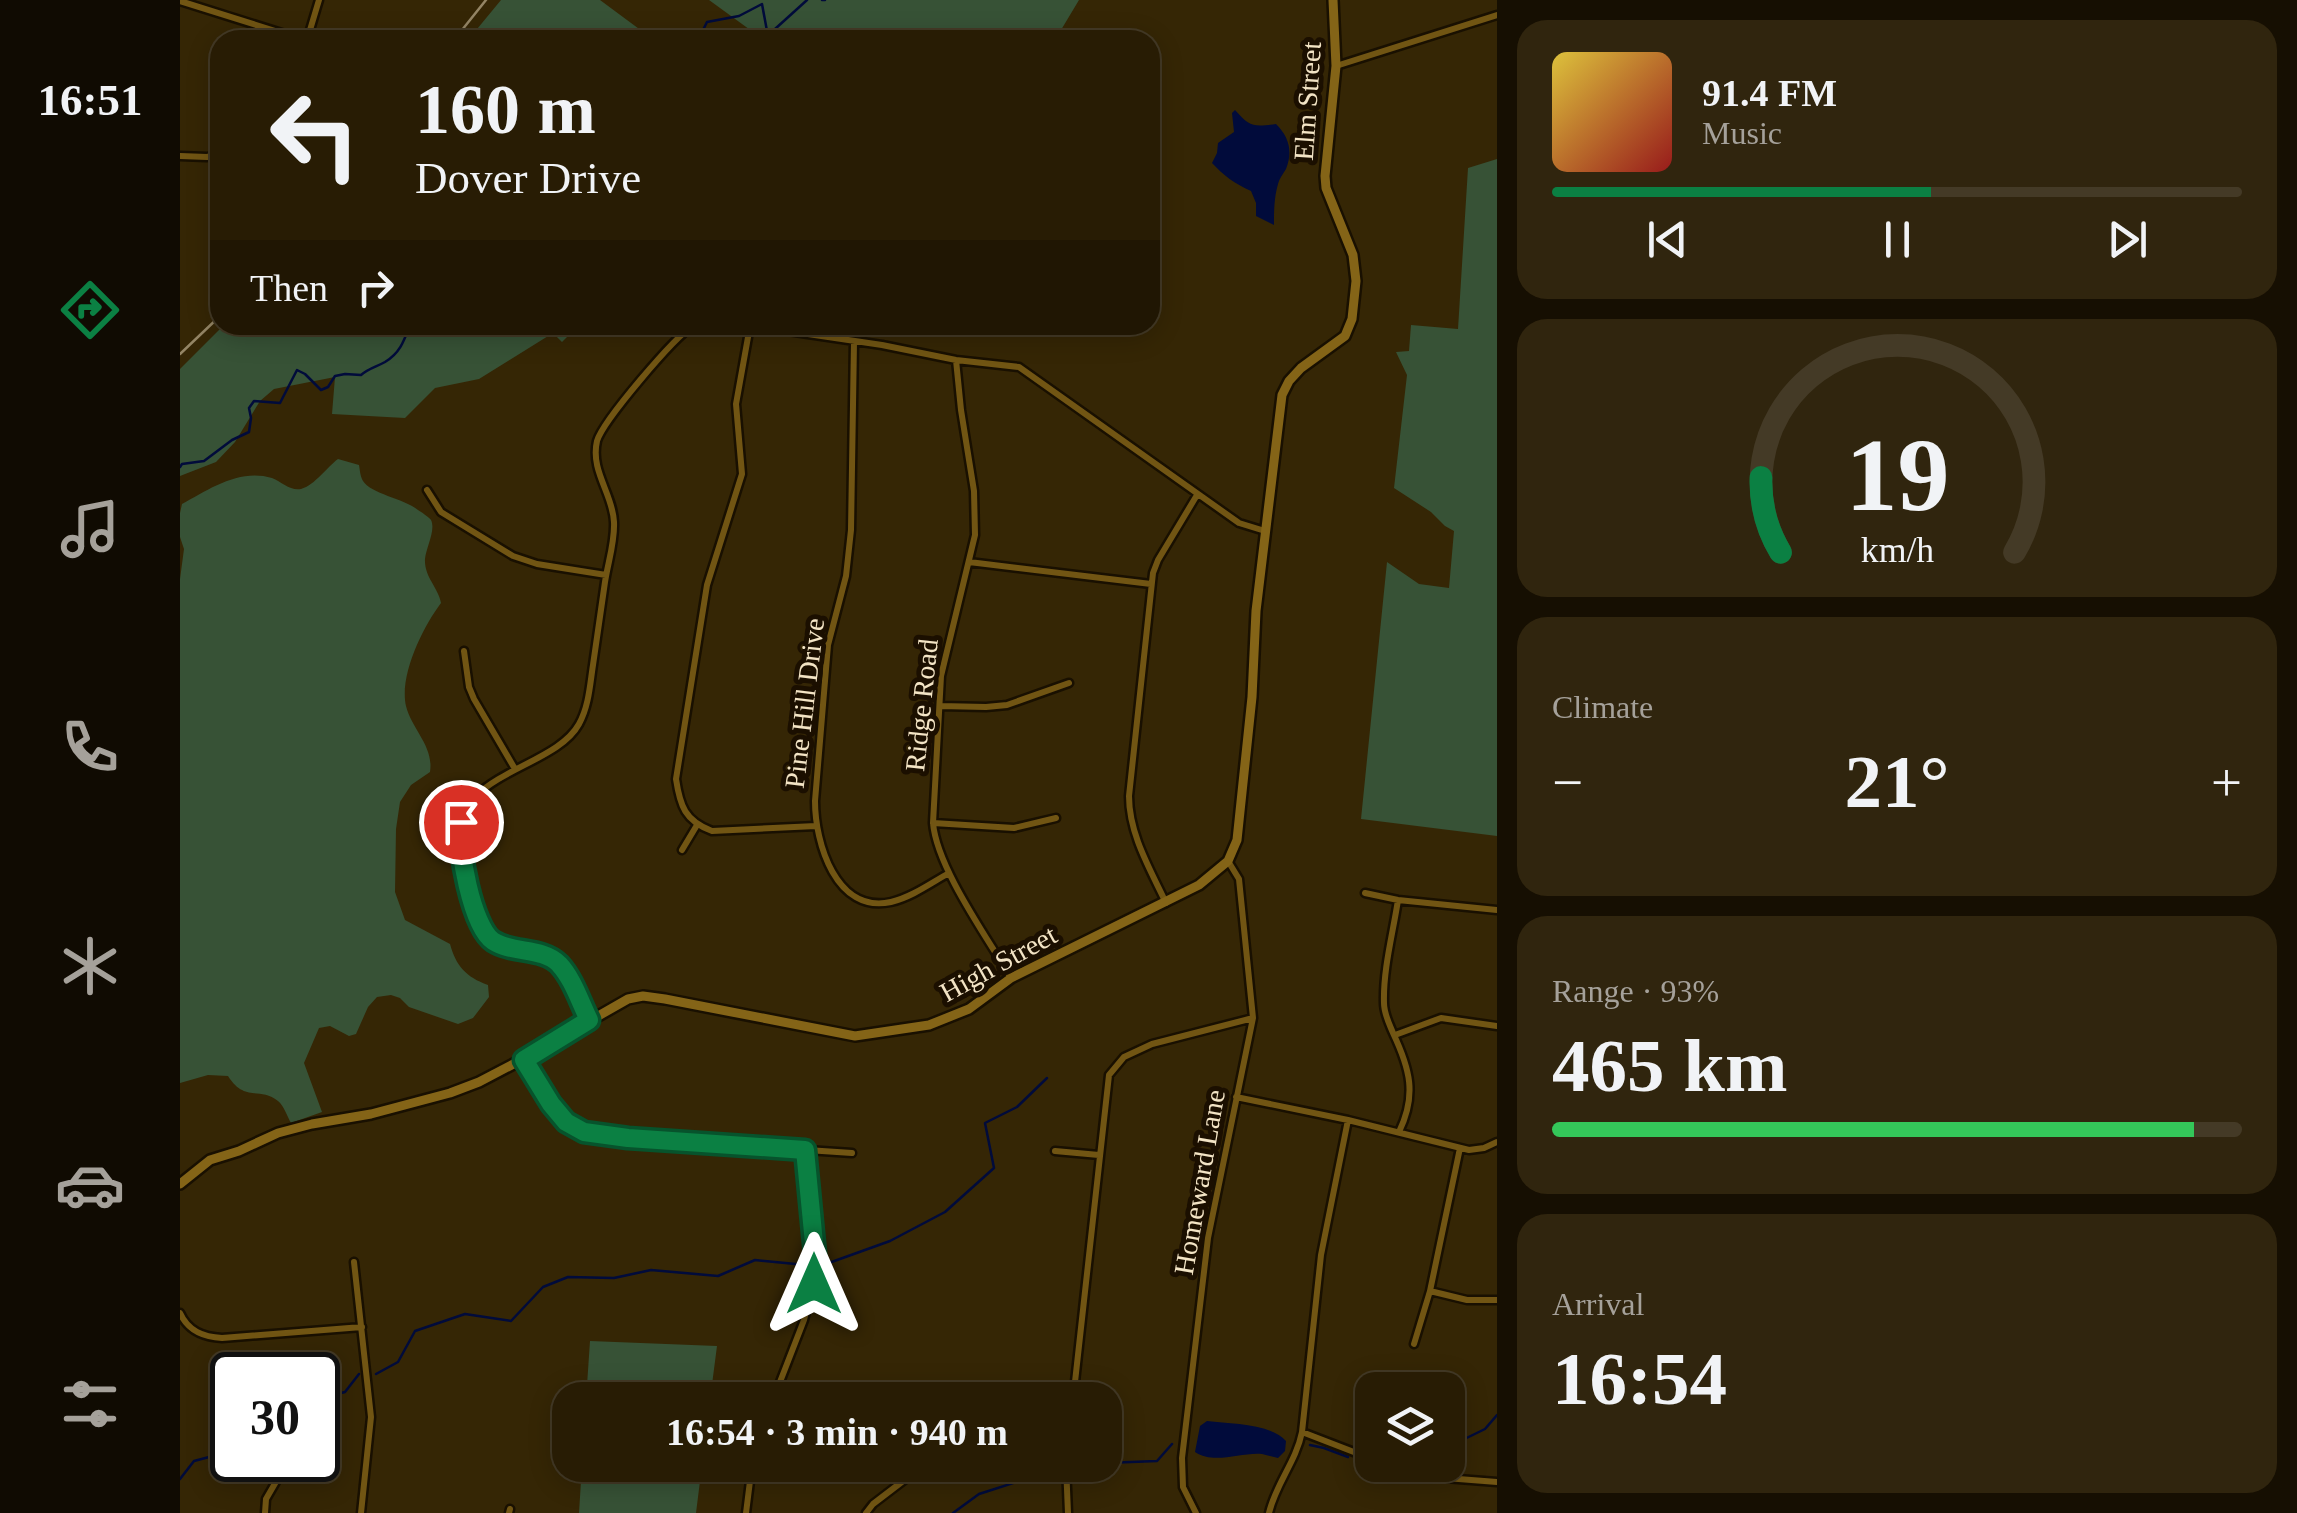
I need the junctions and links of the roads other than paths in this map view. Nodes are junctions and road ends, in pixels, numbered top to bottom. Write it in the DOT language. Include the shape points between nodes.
graph roads {
  1 [pos="319,0"];
  2 [pos="1333,0"];
  3 [pos="180,2"];
  4 [pos="1497,15"];
  5 [pos="272,30"];
  6 [pos="308,30"];
  7 [pos="1336,66"];
  8 [pos="180,156"];
  9 [pos="210,156"];
  10 [pos="680,335"];
  11 [pos="746,335"];
  12 [pos="810,335"];
  13 [pos="854,342"];
  14 [pos="956,360"];
  15 [pos="427,490"];
  16 [pos="1197,494"];
  17 [pos="1265,531"];
  18 [pos="970,562"];
  19 [pos="606,575"];
  20 [pos="1151,584"];
  21 [pos="464,651"];
  22 [pos="1069,683"];
  23 [pos="940,706"];
  24 [pos="515,769"];
  25 [pos="1056,818"];
  26 [pos="933,823"];
  27 [pos="697,825"];
  28 [pos="816,826"];
  29 [pos="682,850"];
  30 [pos="1228,861"];
  31 [pos="949,873"];
  32 [pos="1365,892"];
  33 [pos="1398,900"];
  34 [pos="1166,903"];
  35 [pos="1497,910"];
  36 [pos="1012,978"];
  37 [pos="1253,1018"];
  38 [pos="589,1020"];
  39 [pos="1497,1026"];
  40 [pos="1394,1036"];
  41 [pos="524,1060"];
  42 [pos="1236,1097"];
  43 [pos="1348,1120"];
  44 [pos="1398,1132"];
  45 [pos="1497,1142"];
  46 [pos="1460,1148"];
  47 [pos="805,1150"];
  48 [pos="1055,1151"];
  49 [pos="852,1153"];
  50 [pos="1099,1155"];
  51 [pos="180,1184"];
  52 [pos="354,1262"];
  53 [pos="1430,1292"];
  54 [pos="1497,1300"];
  55 [pos="180,1313"];
  56 [pos="362,1326"];
  57 [pos="1414,1344"];
  58 [pos="780,1382"];
  59 [pos="1075,1382"];
  60 [pos="1302,1432"];
  61 [pos="1355,1452"];
  62 [pos="1465,1480"];
  63 [pos="275,1482"];
  64 [pos="750,1482"];
  65 [pos="901,1482"];
  66 [pos="1067,1482"];
  67 [pos="1497,1482"];
  68 [pos="265,1513"];
  69 [pos="361,1513"];
  70 [pos="746,1513"];
  71 [pos="866,1513"];
  72 [pos="1068,1513"];
  73 [pos="1196,1513"];
  74 [pos="1270,1513"];
  1 -- 6 [label="street"];
  2 -- 7 [label="street, Elm Street"];
  3 -- 5 [label="street"];
  4 -- 7 [label="street"];
  7 -- 17 [label="street, Elm Street" via="1325,176 1353,255 1352,320 1344,336 1289,381 1282,396"];
  8 -- 9 [label="street"];
  10 -- 19 [label="street" via="598,442 596,463 614,519"];
  11 -- 27 [label="street" via="736,404 742,474 707,585 676,778 682,810"];
  12 -- 13 [label="street"];
  13 -- 14 [label="street"];
  13 -- 28 [label="street, Pine Hill Drive" via="851,530 828,645"];
  14 -- 16 [label="street" via="1019,367"];
  14 -- 18 [label="street, Ridge Road" via="976,513"];
  15 -- 19 [label="street" via="441,512 513,556"];
  16 -- 17 [label="street" via="1240,524"];
  16 -- 20 [label="street"];
  17 -- 30 [label="street" via="1237,840"];
  18 -- 20 [label="street"];
  18 -- 23 [label="street, Ridge Road" via="951,627"];
  19 -- 24 [label="street" via="579,724"];
  20 -- 34 [label="street" via="1129,810"];
  21 -- 24 [label="street" via="474,699"];
  22 -- 23 [label="street" via="1008,705"];
  23 -- 26 [label="street, Ridge Road"];
  24 -- 38 [label="street" via="473,799 461,822 460,848 478,920 504,946 558,962"];
  25 -- 26 [label="street" via="1014,828"];
  26 -- 31 [label="street, Ridge Road"];
  27 -- 28 [label="street" via="712,831"];
  27 -- 29 [label="street"];
  28 -- 31 [label="street, Pine Hill Drive" via="834,876 864,900 888,903"];
  30 -- 34 [label="street, High Street"];
  30 -- 37 [label="street, Homeward Lane" via="1240,879"];
  31 -- 36 [label="street, Ridge Road"];
  32 -- 33 [label="street"];
  33 -- 35 [label="street"];
  33 -- 40 [label="street" via="1384,1002"];
  34 -- 36 [label="street, High Street"];
  36 -- 38 [label="street, High Street" via="942,1020 870,1034 642,996"];
  37 -- 42 [label="street, Homeward Lane"];
  37 -- 50 [label="street" via="1152,1044 1118,1062 1109,1076"];
  38 -- 41 [label="street, High Street"];
  39 -- 40 [label="street" via="1441,1018"];
  40 -- 44 [label="street" via="1411,1086"];
  41 -- 47 [label="street" via="558,1113 584,1132"];
  41 -- 51 [label="street, High Street" via="450,1093 278,1132 210,1160"];
  42 -- 43 [label="street"];
  42 -- 73 [label="street, Homeward Lane" via="1208,1238 1182,1458 1184,1487"];
  43 -- 44 [label="street"];
  43 -- 60 [label="street" via="1322,1256"];
  44 -- 46 [label="street"];
  45 -- 46 [label="street"];
  46 -- 53 [label="street"];
  47 -- 49 [label="street"];
  47 -- 58 [label="street" via="816,1264"];
  48 -- 50 [label="street"];
  50 -- 59 [label="street"];
  52 -- 56 [label="street"];
  53 -- 54 [label="street"];
  53 -- 57 [label="street"];
  55 -- 56 [label="street" via="206,1337"];
  56 -- 69 [label="street" via="371,1417"];
  60 -- 61 [label="street"];
  60 -- 74 [label="street"];
  62 -- 67 [label="street"];
  63 -- 68 [label="street"];
  64 -- 70 [label="street"];
  65 -- 71 [label="street"];
  66 -- 72 [label="street"];
}
